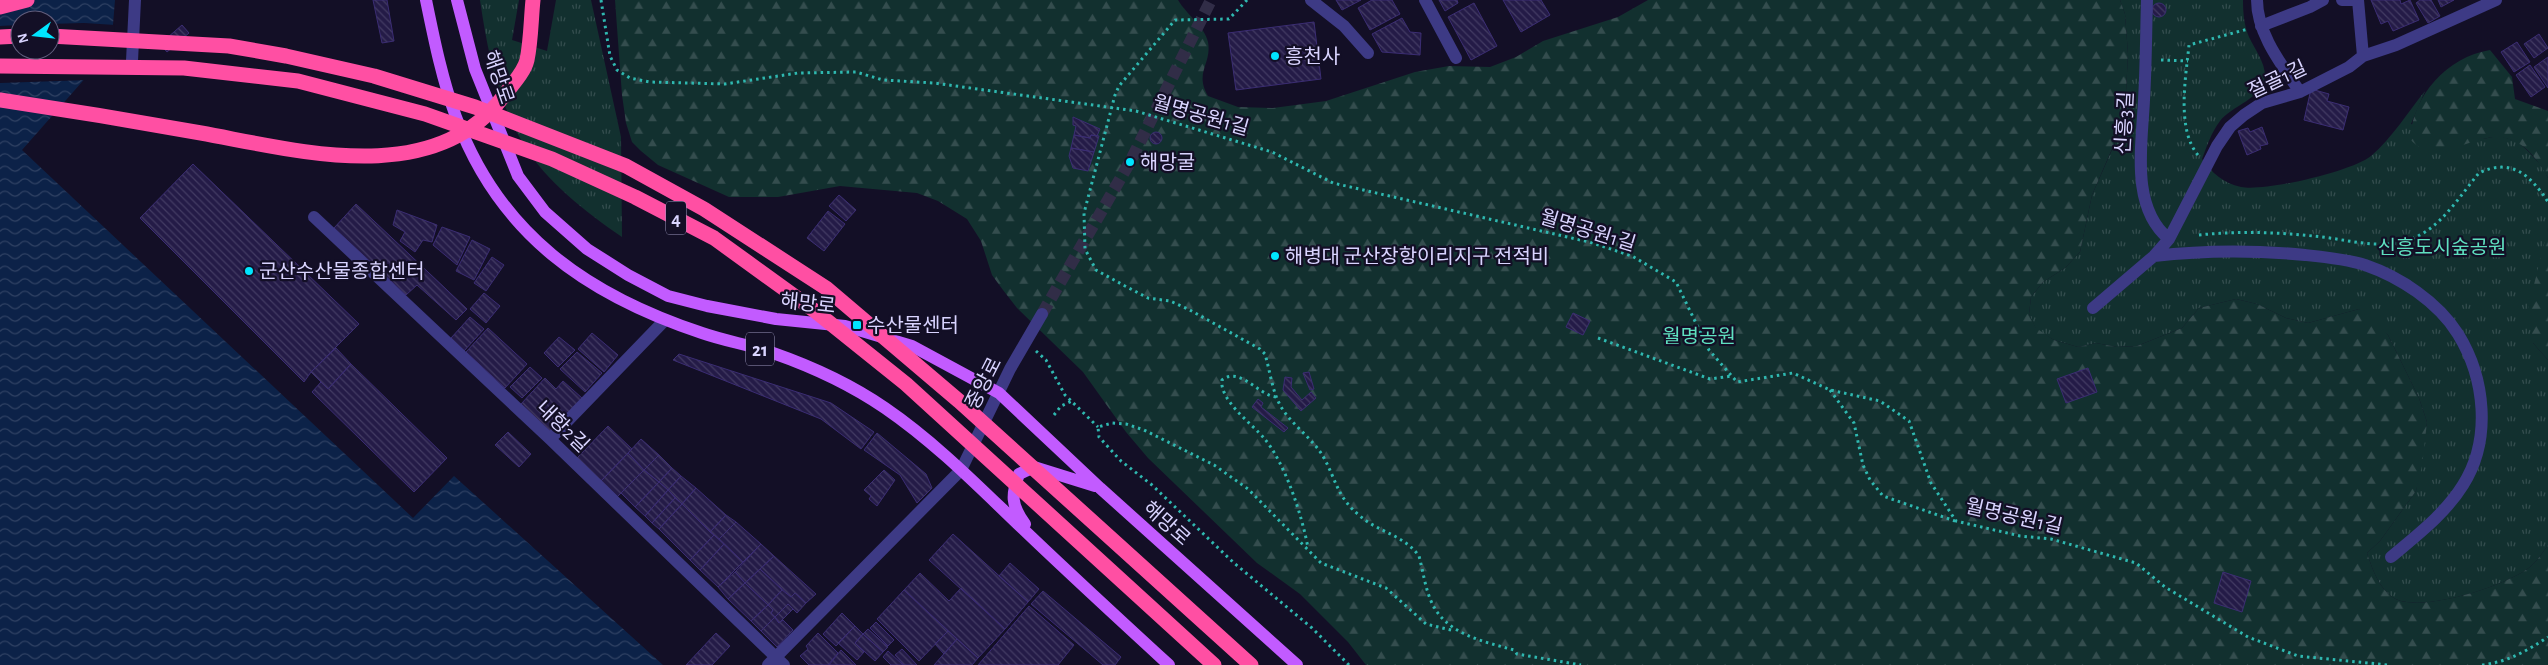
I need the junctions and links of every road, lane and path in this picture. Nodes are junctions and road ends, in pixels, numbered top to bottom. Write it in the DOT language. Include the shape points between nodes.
graph roads {
  1 [pos="27,0"];
  2 [pos="135,0"];
  3 [pos="426,0"];
  4 [pos="457,0"];
  5 [pos="533,0"];
  6 [pos="601,0"];
  7 [pos="1247,0"];
  8 [pos="1311,0"];
  9 [pos="1425,0"];
  10 [pos="2147,0"];
  11 [pos="2257,0"];
  12 [pos="2323,0"];
  13 [pos="2342,0"];
  14 [pos="2352,0"];
  15 [pos="2358,0"];
  16 [pos="2496,0"];
  17 [pos="0,7"];
  18 [pos="2261,26"];
  19 [pos="60,37"];
  20 [pos="1368,53"];
  21 [pos="2363,56"];
  22 [pos="1456,58"];
  23 [pos="2145,59"];
  24 [pos="132,61"];
  25 [pos="2188,61"];
  26 [pos="0,66"];
  27 [pos="2300,92"];
  28 [pos="0,100"];
  29 [pos="1111,107"];
  30 [pos="2209,161"];
  31 [pos="2548,202"];
  32 [pos="314,218"];
  33 [pos="2169,239"];
  34 [pos="2154,256"];
  35 [pos="2093,308"];
  36 [pos="1042,314"];
  37 [pos="664,320"];
  38 [pos="1598,338"];
  39 [pos="1024,345"];
  40 [pos="1732,376"];
  41 [pos="1830,390"];
  42 [pos="998,393"];
  43 [pos="1276,397"];
  44 [pos="1072,401"];
  45 [pos="1054,415"];
  46 [pos="1098,427"];
  47 [pos="550,439"];
  48 [pos="961,470"];
  49 [pos="1100,488"];
  50 [pos="1956,521"];
  51 [pos="1038,543"];
  52 [pos="1308,548"];
  53 [pos="2392,557"];
  54 [pos="1458,631"];
  55 [pos="2548,637"];
  56 [pos="776,662"];
  57 [pos="1169,665"];
  58 [pos="1214,665"];
  59 [pos="1252,665"];
  60 [pos="1297,665"];
  61 [pos="1348,665"];
  62 [pos="1580,665"];
  63 [pos="2388,665"];
  64 [pos="2482,665"];
  1 -- 17 [label="highway"];
  2 -- 24 [label="street"];
  3 -- 37 [label="main road, 21" via="457,119 489,185 512,218 550,256 614,297"];
  4 -- 42 [label="main road, 해망로 / 21" via="475,69 518,176 545,212 587,249 668,296 776,318 845,326 912,346"];
  5 -- 28 [label="highway" via="527,62 497,104 456,137 393,156 356,157 286,149"];
  6 -- 29 [label="path, 월명공원1길" via="610,56 617,70 630,78 650,82 724,84 798,73 856,72 883,80 934,83 1032,99"];
  7 -- 29 [label="path" via="1229,19 1174,20 1119,86"];
  8 -- 20 [label="street" via="1344,26"];
  9 -- 22 [label="street"];
  10 -- 23 [label="street, 신흥3길"];
  11 -- 18 [label="street"];
  12 -- 18 [label="street"];
  13 -- 14 [label="street"];
  15 -- 21 [label="street"];
  16 -- 21 [label="street, 절골1길" via="2396,45"];
  18 -- 25 [label="path" via="2189,45"];
  18 -- 27 [label="street"];
  19 -- 59 [label="highway, 4" via="229,46 374,76 475,107 626,166 704,210 826,288 960,401"];
  21 -- 27 [label="street, 절골1길" via="2349,67"];
  23 -- 25 [label="path"];
  23 -- 33 [label="street, 신흥3길" via="2142,180 2152,220"];
  25 -- 30 [label="path" via="2184,104 2189,136 2196,153"];
  26 -- 58 [label="highway, 4" via="184,68 298,81 425,114 552,159 636,197 714,238 815,311 906,384"];
  27 -- 30 [label="street, 절골1길" via="2262,103 2244,115 2230,127"];
  29 -- 40 [label="path, 월명공원1길" via="1136,111 1272,152 1333,183 1589,242 1632,256 1676,282 1709,350"];
  29 -- 43 [label="path" via="1084,213 1085,249 1096,270 1148,298 1170,301 1188,309 1253,344 1265,354"];
  30 -- 33 [label="street, 절골1길"];
  31 -- 33 [label="path" via="2528,176 2502,166 2479,174 2425,232 2402,242 2374,245 2315,236 2252,232"];
  32 -- 47 [label="street, 내항2길"];
  33 -- 34 [label="street, 절골1길"];
  34 -- 35 [label="street, 절골1길"];
  34 -- 53 [label="street" via="2266,251 2363,264 2392,276 2430,302 2457,333 2475,371 2482,404 2475,460 2464,484 2447,506"];
  36 -- 39 [label="street, 중앙로"];
  37 -- 47 [label="street"];
  37 -- 48 [label="main road, 21" via="771,352 832,375 885,408"];
  38 -- 40 [label="path" via="1710,379"];
  39 -- 42 [label="street, 중앙로"];
  39 -- 44 [label="path" via="1046,360"];
  40 -- 41 [label="path, 월명공원1길" via="1737,382 1793,373"];
  41 -- 50 [label="path, 월명공원1길" via="1880,402 1909,421 1930,483"];
  41 -- 50 [label="path" via="1854,423 1862,465 1883,496"];
  42 -- 48 [label="street, 중앙로"];
  42 -- 49 [label="main road, 해망로 / 21"];
  43 -- 52 [label="path" via="1261,393 1240,377 1229,376 1222,380 1222,388 1233,405 1263,436 1280,462"];
  43 -- 54 [label="path" via="1324,459 1338,493 1348,505 1374,526 1415,550 1431,601 1446,623"];
  44 -- 45 [label="path" via="1061,406"];
  44 -- 46 [label="path"];
  46 -- 52 [label="path" via="1126,424 1214,465 1248,489"];
  46 -- 61 [label="path" via="1099,437 1121,460 1234,563 1312,628"];
  47 -- 56 [label="street, 내항2길"];
  48 -- 51 [label="main road, 21"];
  48 -- 56 [label="street, 중앙로"];
  49 -- 51 [label="main road" via="1034,466 1019,474 1012,492 1016,512"];
  49 -- 60 [label="main road, 해망로 / 21"];
  50 -- 63 [label="path, 월명공원1길" via="2020,536 2051,539 2136,563 2165,587 2248,637 2298,656"];
  51 -- 57 [label="main road, 21"];
  52 -- 54 [label="path" via="1321,563 1332,569 1386,588 1426,624"];
  54 -- 62 [label="path" via="1514,650 1517,654"];
  55 -- 64 [label="path" via="2525,652"];
}
